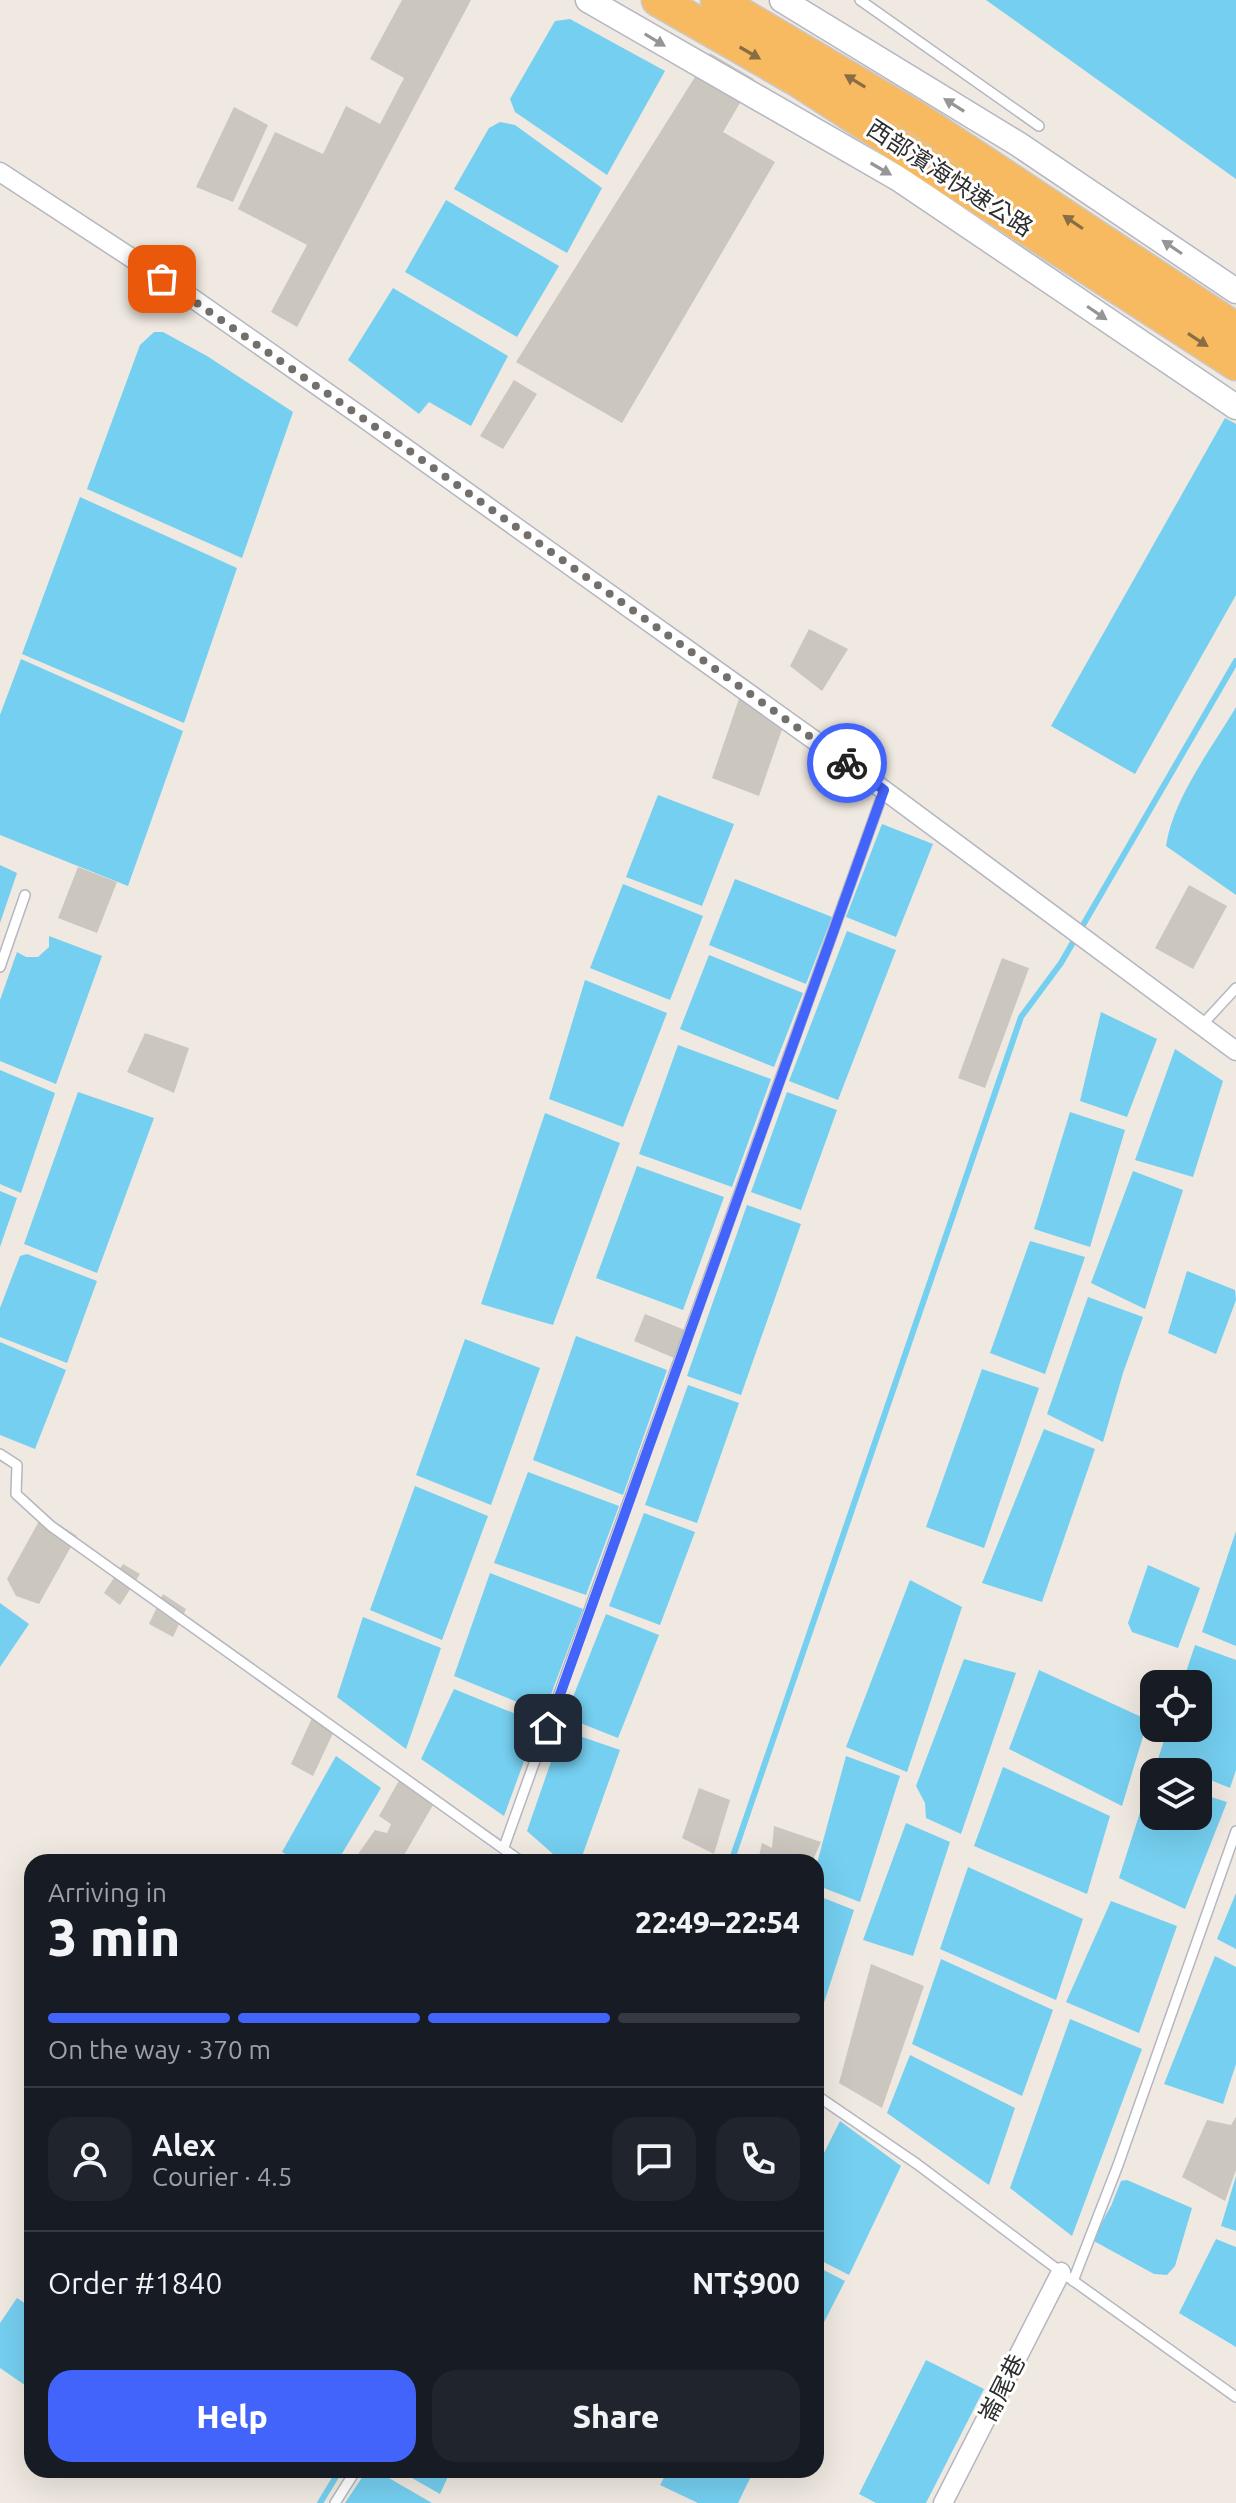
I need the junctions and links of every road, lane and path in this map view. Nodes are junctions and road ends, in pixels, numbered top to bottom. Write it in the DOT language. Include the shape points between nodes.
graph roads {
  1 [pos="588,0"];
  2 [pos="658,0"];
  3 [pos="782,0"];
  4 [pos="860,0"];
  5 [pos="721,2"];
  6 [pos="1039,126"];
  7 [pos="0,172"];
  8 [pos="1236,291"];
  9 [pos="1236,329"];
  10 [pos="1236,364"];
  11 [pos="1236,407"];
  12 [pos="884,790"];
  13 [pos="25,895"];
  14 [pos="0,967"];
  15 [pos="1236,988"];
  16 [pos="1201,1026"];
  17 [pos="1236,1051"];
  18 [pos="0,1454"];
  19 [pos="1236,1831"];
  20 [pos="504,1847"];
  21 [pos="512,1854"];
  22 [pos="824,2100"];
  23 [pos="1067,2276"];
  24 [pos="1236,2397"];
  25 [pos="351,2478"];
  26 [pos="335,2503"];
  27 [pos="943,2503"];
  1 -- 11 [label="street, one-way" via="899,179"];
  2 -- 10 [label="highway, 西部濱海快速公路, one-way" via="799,81"];
  8 -- 3 [label="street, one-way" via="1018,144"];
  4 -- 6 [label="lane"];
  9 -- 5 [label="highway, 西部濱海快速公路, one-way" via="917,118"];
  7 -- 12 [label="street" via="185,293"];
  12 -- 16 [label="street"];
  12 -- 20 [label="lane"];
  13 -- 14 [label="lane"];
  15 -- 16 [label="lane"];
  16 -- 17 [label="street"];
  18 -- 20 [label="lane" via="17,1465 16,1494 51,1526"];
  19 -- 23 [label="lane" via="1118,2165"];
  20 -- 21 [label="lane"];
  22 -- 23 [label="lane"];
  23 -- 24 [label="lane"];
  23 -- 27 [label="street, 崙尾巷"];
  25 -- 26 [label="lane"];
}
